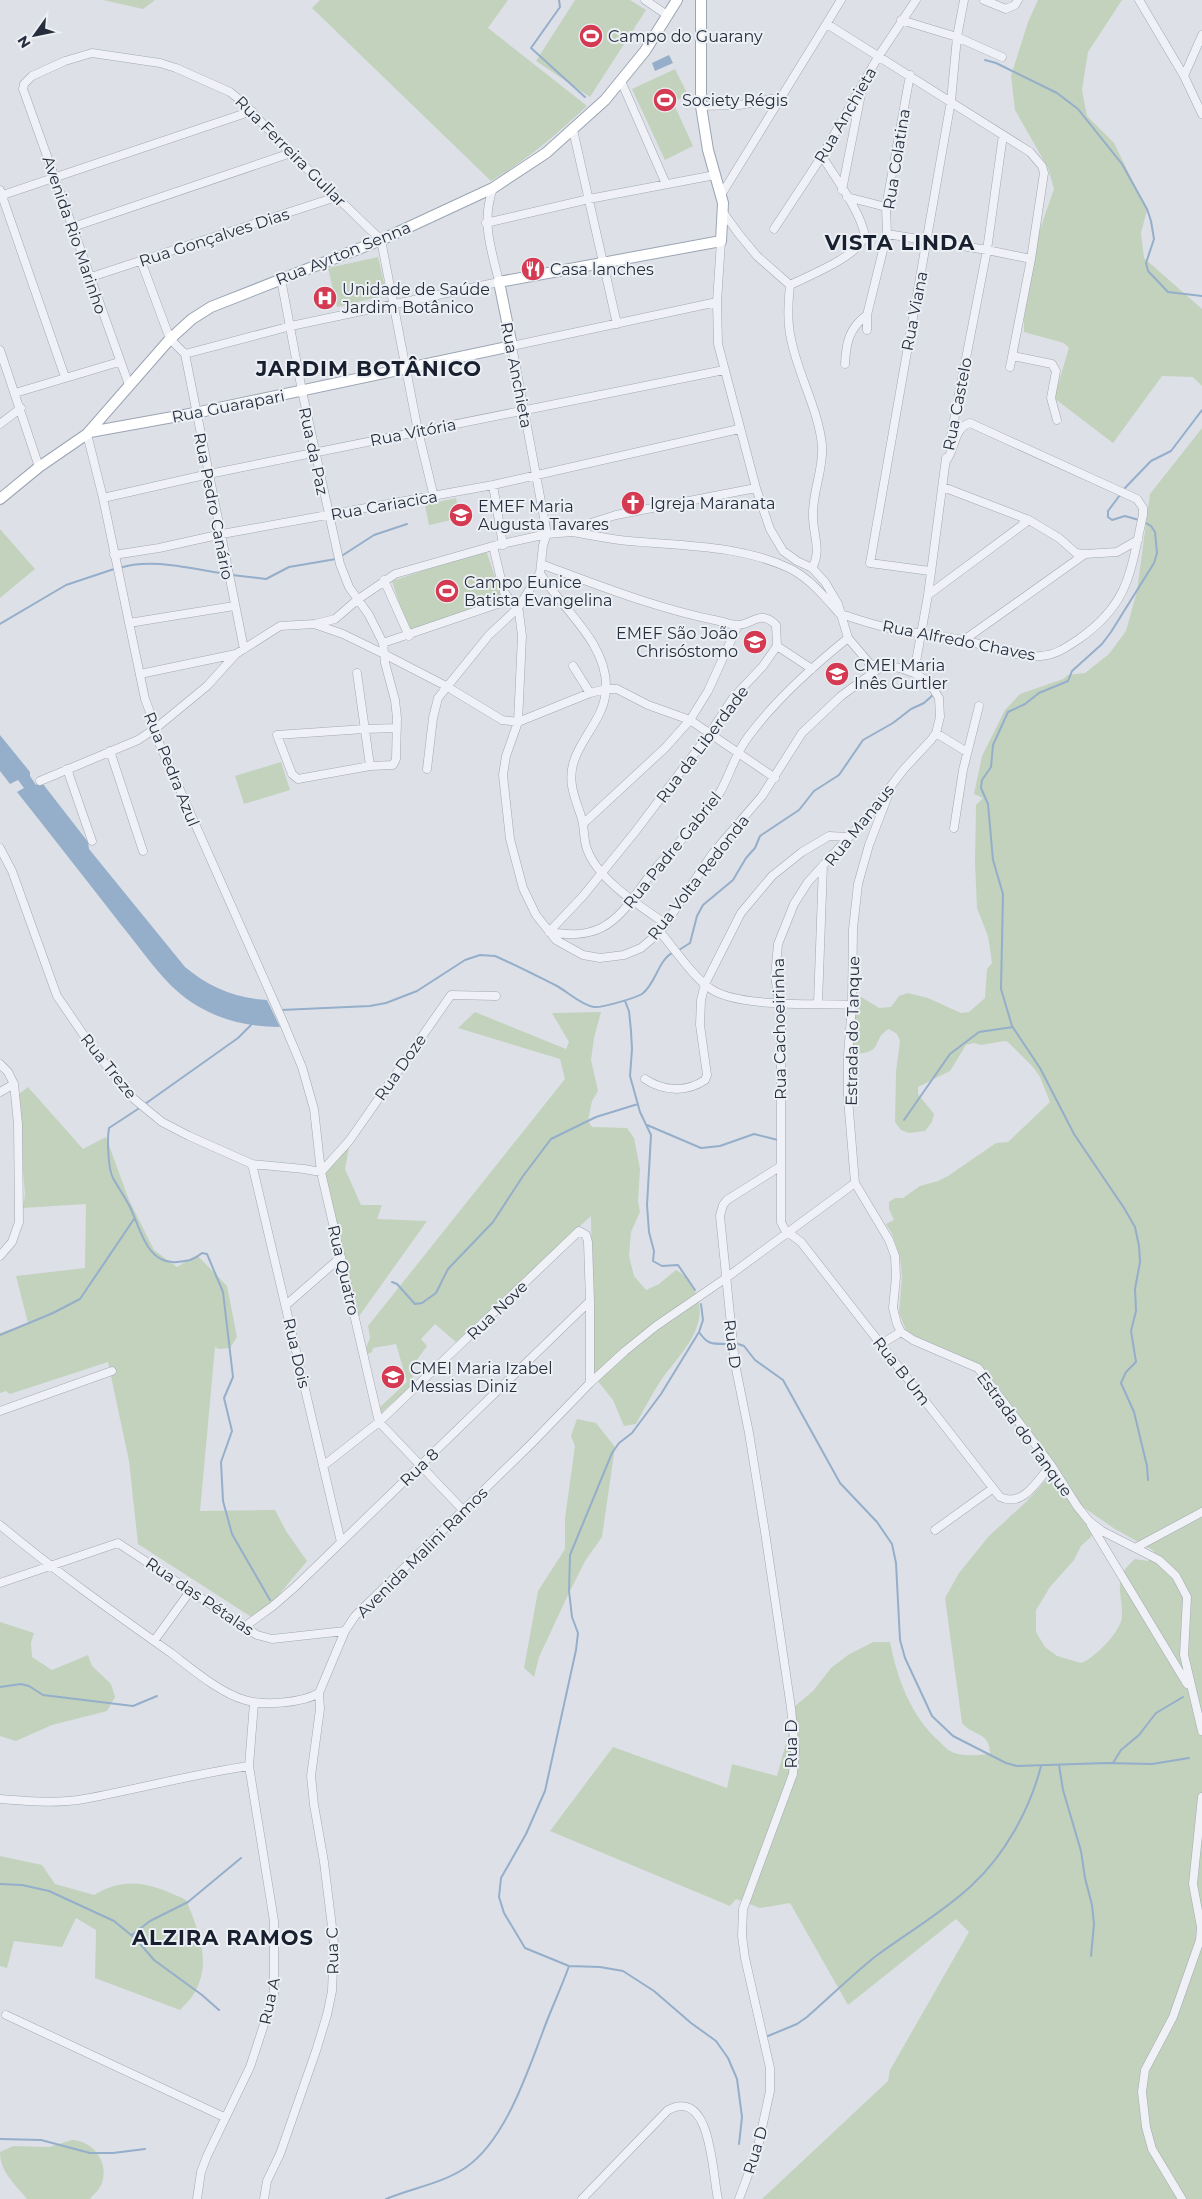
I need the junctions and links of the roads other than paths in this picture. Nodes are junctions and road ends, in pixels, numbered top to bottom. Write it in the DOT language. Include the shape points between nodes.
graph roads {
  1 [pos="645,0"];
  2 [pos="677,0"];
  3 [pos="701,0"];
  4 [pos="841,0"];
  5 [pos="916,0"];
  6 [pos="964,0"];
  7 [pos="984,0"];
  8 [pos="1018,0"];
  9 [pos="1139,0"];
  10 [pos="667,15"];
  11 [pos="901,20"];
  12 [pos="827,24"];
  13 [pos="1202,35"];
  14 [pos="957,37"];
  15 [pos="878,57"];
  16 [pos="1002,57"];
  17 [pos="910,75"];
  18 [pos="1184,76"];
  19 [pos="621,81"];
  20 [pos="24,84"];
  21 [pos="862,87"];
  22 [pos="772,99"];
  23 [pos="951,101"];
  24 [pos="701,106"];
  25 [pos="252,111"];
  26 [pos="1202,114"];
  27 [pos="573,130"];
  28 [pos="1003,135"];
  29 [pos="291,153"];
  30 [pos="822,156"];
  31 [pos="715,175"];
  32 [pos="55,176"];
  33 [pos="666,184"];
  34 [pos="494,188"];
  35 [pos="845,193"];
  36 [pos="1,194"];
  37 [pos="721,195"];
  38 [pos="336,196"];
  39 [pos="588,199"];
  40 [pos="886,207"];
  41 [pos="723,212"];
  42 [pos="486,223"];
  43 [pos="73,228"];
  44 [pos="774,229"];
  45 [pos="887,234"];
  46 [pos="380,240"];
  47 [pos="927,240"];
  48 [pos="721,242"];
  49 [pos="987,250"];
  50 [pos="1031,259"];
  51 [pos="141,261"];
  52 [pos="603,263"];
  53 [pos="91,277"];
  54 [pos="281,279"];
  55 [pos="499,282"];
  56 [pos="790,285"];
  57 [pos="717,302"];
  58 [pos="394,304"];
  59 [pos="867,315"];
  60 [pos="617,324"];
  61 [pos="291,326"];
  62 [pos="867,330"];
  63 [pos="170,339"];
  64 [pos="512,346"];
  65 [pos="0,352"];
  66 [pos="185,354"];
  67 [pos="1013,356"];
  68 [pos="120,362"];
  69 [pos="845,364"];
  70 [pos="1010,366"];
  71 [pos="406,367"];
  72 [pos="724,370"];
  73 [pos="66,377"];
  74 [pos="129,385"];
  75 [pos="302,391"];
  76 [pos="15,393"];
  77 [pos="20,408"];
  78 [pos="523,411"];
  79 [pos="195,413"];
  80 [pos="1057,420"];
  81 [pos="0,424"];
  82 [pos="740,429"];
  83 [pos="418,431"];
  84 [pos="89,433"];
  85 [pos="315,452"];
  86 [pos="946,460"];
  87 [pos="39,467"];
  88 [pos="209,474"];
  89 [pos="536,476"];
  90 [pos="493,485"];
  91 [pos="942,487"];
  92 [pos="756,488"];
  93 [pos="434,497"];
  94 [pos="103,498"];
  95 [pos="0,499"];
  96 [pos="328,515"];
  97 [pos="1029,520"];
  98 [pos="572,532"];
  99 [pos="222,534"];
  100 [pos="547,534"];
  101 [pos="1138,540"];
  102 [pos="503,545"];
  103 [pos="493,546"];
  104 [pos="1085,554"];
  105 [pos="114,555"];
  106 [pos="540,568"];
  107 [pos="812,568"];
  108 [pos="930,570"];
  109 [pos="384,580"];
  110 [pos="928,595"];
  111 [pos="357,600"];
  112 [pos="508,600"];
  113 [pos="234,606"];
  114 [pos="518,608"];
  115 [pos="840,614"];
  116 [pos="129,623"];
  117 [pos="316,624"];
  118 [pos="738,625"];
  119 [pos="921,633"];
  120 [pos="409,636"];
  121 [pos="848,638"];
  122 [pos="964,640"];
  123 [pos="383,643"];
  124 [pos="777,646"];
  125 [pos="244,649"];
  126 [pos="236,654"];
  127 [pos="384,654"];
  128 [pos="573,666"];
  129 [pos="881,667"];
  130 [pos="812,669"];
  131 [pos="914,673"];
  132 [pos="140,674"];
  133 [pos="357,674"];
  134 [pos="446,686"];
  135 [pos="606,689"];
  136 [pos="590,693"];
  137 [pos="979,706"];
  138 [pos="690,720"];
  139 [pos="518,722"];
  140 [pos="156,728"];
  141 [pos="397,728"];
  142 [pos="364,729"];
  143 [pos="710,733"];
  144 [pos="936,734"];
  145 [pos="110,751"];
  146 [pos="738,752"];
  147 [pos="967,752"];
  148 [pos="370,766"];
  149 [pos="67,769"];
  150 [pos="427,769"];
  151 [pos="775,778"];
  152 [pos="40,781"];
  153 [pos="893,784"];
  154 [pos="584,823"];
  155 [pos="954,828"];
  156 [pos="848,837"];
  157 [pos="92,841"];
  158 [pos="0,848"];
  159 [pos="143,851"];
  160 [pos="823,865"];
  161 [pos="603,872"];
  162 [pos="632,899"];
  163 [pos="666,924"];
  164 [pos="549,932"];
  165 [pos="660,932"];
  166 [pos="705,984"];
  167 [pos="496,996"];
  168 [pos="275,1003"];
  169 [pos="818,1003"];
  170 [pos="780,1004"];
  171 [pos="852,1005"];
  172 [pos="0,1064"];
  173 [pos="645,1079"];
  174 [pos="14,1084"];
  175 [pos="0,1092"];
  176 [pos="252,1164"];
  177 [pos="782,1166"];
  178 [pos="321,1172"];
  179 [pos="855,1183"];
  180 [pos="788,1233"];
  181 [pos="0,1256"];
  182 [pos="341,1258"];
  183 [pos="726,1278"];
  184 [pos="590,1301"];
  185 [pos="286,1305"];
  186 [pos="901,1332"];
  187 [pos="881,1344"];
  188 [pos="112,1371"];
  189 [pos="590,1383"];
  190 [pos="0,1411"];
  191 [pos="379,1422"];
  192 [pos="1051,1465"];
  193 [pos="324,1466"];
  194 [pos="420,1466"];
  195 [pos="992,1489"];
  196 [pos="463,1510"];
  197 [pos="1202,1512"];
  198 [pos="1088,1521"];
  199 [pos="0,1526"];
  200 [pos="936,1530"];
  201 [pos="341,1542"];
  202 [pos="1137,1547"];
  203 [pos="49,1566"];
  204 [pos="0,1583"];
  205 [pos="191,1590"];
  206 [pos="244,1627"];
  207 [pos="345,1631"];
  208 [pos="154,1642"];
  209 [pos="1191,1690"];
  210 [pos="319,1693"];
  211 [pos="254,1702"];
  212 [pos="1202,1731"];
  213 [pos="249,1766"];
  214 [pos="1202,1797"];
  215 [pos="0,1800"];
  216 [pos="6,2015"];
  217 [pos="224,2118"];
  218 [pos="197,2199"];
  219 [pos="264,2199"];
  220 [pos="582,2199"];
  221 [pos="718,2199"];
  222 [pos="739,2199"];
  223 [pos="1182,2199"];
  1 -- 10 [label="street"];
  2 -- 10 [label="main road, Rua Ayrton Senna"];
  3 -- 24 [label="main road"];
  4 -- 12 [label="street"];
  5 -- 11 [label="street, Rua Anchieta"];
  6 -- 14 [label="street, Rua Viana"];
  7 -- 8 [label="street" via="1006,9"];
  9 -- 18 [label="street"];
  10 -- 19 [label="main road, Rua Ayrton Senna"];
  11 -- 14 [label="street"];
  11 -- 15 [label="street, Rua Anchieta"];
  12 -- 15 [label="street"];
  12 -- 37 [label="street"];
  13 -- 18 [label="street"];
  14 -- 16 [label="street"];
  14 -- 23 [label="street, Rua Viana"];
  15 -- 17 [label="street"];
  15 -- 21 [label="street, Rua Anchieta"];
  17 -- 23 [label="street"];
  17 -- 40 [label="street, Rua Colatina"];
  18 -- 26 [label="street"];
  19 -- 27 [label="main road, Rua Ayrton Senna"];
  19 -- 33 [label="street"];
  20 -- 25 [label="street, Rua Ferreira Gullar" via="32,76 74,57 101,53 168,65 230,92"];
  20 -- 32 [label="street, Avenida Rio Marinho"];
  21 -- 30 [label="street, Rua Anchieta"];
  21 -- 35 [label="street"];
  22 -- 24 [label="street" via="739,105"];
  23 -- 28 [label="street"];
  23 -- 47 [label="street, Rua Viana"];
  24 -- 31 [label="main road"];
  25 -- 29 [label="street, Rua Ferreira Gullar"];
  25 -- 32 [label="street"];
  27 -- 34 [label="main road, Rua Ayrton Senna" via="546,153"];
  27 -- 39 [label="street"];
  28 -- 49 [label="street, Rua Castelo"];
  28 -- 50 [label="street" via="1030,152 1044,173"];
  29 -- 38 [label="street, Rua Ferreira Gullar"];
  29 -- 43 [label="street"];
  30 -- 35 [label="street"];
  30 -- 44 [label="street, Rua Anchieta"];
  31 -- 33 [label="street"];
  31 -- 37 [label="main road"];
  32 -- 36 [label="street"];
  32 -- 43 [label="street, Avenida Rio Marinho"];
  33 -- 39 [label="street"];
  34 -- 42 [label="street, Rua Anchieta"];
  34 -- 46 [label="main road, Rua Ayrton Senna"];
  35 -- 40 [label="street"];
  35 -- 56 [label="street, Rua Colatina" via="863,229 865,236 862,242 832,264"];
  36 -- 73 [label="street"];
  37 -- 41 [label="main road"];
  38 -- 46 [label="street, Rua Ferreira Gullar"];
  38 -- 51 [label="street, Rua Gonçalves Dias"];
  39 -- 42 [label="street"];
  39 -- 52 [label="street"];
  40 -- 45 [label="street, Rua Colatina"];
  41 -- 48 [label="main road"];
  41 -- 56 [label="street" via="757,256"];
  42 -- 55 [label="street, Rua Anchieta"];
  43 -- 53 [label="street, Avenida Rio Marinho"];
  45 -- 47 [label="street"];
  45 -- 59 [label="street, Rua Colatina"];
  46 -- 54 [label="main road, Rua Ayrton Senna"];
  46 -- 58 [label="street"];
  47 -- 49 [label="street"];
  47 -- 108 [label="street, Rua Viana" via="870,563"];
  48 -- 52 [label="main road"];
  48 -- 57 [label="street"];
  49 -- 50 [label="street"];
  49 -- 86 [label="street, Rua Castelo"];
  50 -- 67 [label="street"];
  51 -- 53 [label="street, Rua Gonçalves Dias"];
  51 -- 63 [label="street"];
  52 -- 55 [label="main road"];
  52 -- 60 [label="street"];
  53 -- 68 [label="street, Avenida Rio Marinho"];
  54 -- 61 [label="street, Rua da Paz"];
  54 -- 63 [label="main road, Rua Ayrton Senna" via="211,306"];
  55 -- 58 [label="street"];
  55 -- 64 [label="main road, Rua Anchieta"];
  56 -- 107 [label="street" via="791,339 822,446 813,516 816,560"];
  57 -- 60 [label="street"];
  57 -- 72 [label="street" via="716,335"];
  58 -- 61 [label="street"];
  58 -- 71 [label="street"];
  59 -- 62 [label="street, Rua Colatina"];
  59 -- 69 [label="street" via="852,328"];
  60 -- 64 [label="street"];
  61 -- 66 [label="street"];
  61 -- 75 [label="street, Rua da Paz"];
  63 -- 66 [label="street"];
  63 -- 74 [label="main road, Rua Ayrton Senna"];
  64 -- 71 [label="main road, Rua Guarapari"];
  64 -- 78 [label="street, Rua Anchieta"];
  65 -- 76 [label="street"];
  66 -- 79 [label="street, Rua Pedro Canário"];
  67 -- 70 [label="street"];
  67 -- 80 [label="street" via="1055,367 1051,398"];
  68 -- 73 [label="street"];
  68 -- 74 [label="street, Avenida Rio Marinho"];
  71 -- 75 [label="main road, Rua Guarapari"];
  71 -- 83 [label="street"];
  72 -- 78 [label="street, Rua Vitória"];
  72 -- 82 [label="street"];
  73 -- 76 [label="street"];
  74 -- 84 [label="main road, Rua Ayrton Senna"];
  75 -- 79 [label="main road, Rua Guarapari"];
  75 -- 85 [label="street, Rua da Paz"];
  76 -- 77 [label="street"];
  77 -- 81 [label="street"];
  77 -- 87 [label="street"];
  78 -- 83 [label="street, Rua Vitória"];
  78 -- 89 [label="street, Rua Anchieta"];
  79 -- 84 [label="main road, Rua Guarapari"];
  79 -- 88 [label="street, Rua Pedro Canário"];
  82 -- 89 [label="street, Rua Cariacica"];
  82 -- 92 [label="street"];
  83 -- 85 [label="street, Rua Vitória"];
  83 -- 93 [label="street"];
  84 -- 87 [label="main road, Rua Ayrton Senna"];
  84 -- 94 [label="street, Rua Pedra Azul"];
  85 -- 88 [label="street, Rua Vitória"];
  85 -- 96 [label="street, Rua da Paz"];
  86 -- 91 [label="street, Rua Castelo"];
  86 -- 101 [label="street, Rua Alfredo Chaves" via="958,432 970,423 1137,499 1143,508"];
  87 -- 95 [label="main road, Rua Ayrton Senna"];
  88 -- 94 [label="street, Rua Vitória"];
  88 -- 99 [label="street, Rua Pedro Canário"];
  89 -- 90 [label="street, Rua Cariacica"];
  89 -- 100 [label="street, Rua Anchieta"];
  90 -- 93 [label="street, Rua Cariacica"];
  90 -- 102 [label="street"];
  91 -- 97 [label="street"];
  91 -- 108 [label="street, Rua Castelo"];
  92 -- 98 [label="street" via="616,515"];
  92 -- 107 [label="street" via="779,546 789,557"];
  93 -- 96 [label="street, Rua Cariacica"];
  94 -- 105 [label="street, Rua Pedra Azul"];
  96 -- 99 [label="street, Rua Cariacica"];
  96 -- 111 [label="street, Rua da Paz" via="340,564"];
  97 -- 104 [label="street" via="1059,538 1072,551"];
  97 -- 110 [label="street"];
  98 -- 100 [label="street"];
  98 -- 115 [label="street" via="735,552 769,561 803,577"];
  99 -- 105 [label="street, Rua Cariacica"];
  99 -- 113 [label="street, Rua Pedro Canário"];
  100 -- 102 [label="street"];
  100 -- 106 [label="street"];
  101 -- 104 [label="street" via="1117,552"];
  101 -- 122 [label="street, Rua Alfredo Chaves" via="1120,598 1091,630 1065,648 1054,654 1029,656"];
  102 -- 103 [label="street"];
  103 -- 109 [label="street"];
  103 -- 112 [label="street"];
  104 -- 122 [label="street"];
  105 -- 116 [label="street, Rua Pedra Azul"];
  106 -- 114 [label="street"];
  106 -- 118 [label="street" via="664,609"];
  106 -- 135 [label="street" via="594,646"];
  107 -- 115 [label="street" via="833,594"];
  108 -- 110 [label="street, Rua Castelo"];
  109 -- 111 [label="street"];
  109 -- 120 [label="street"];
  110 -- 119 [label="street, Rua Castelo"];
  111 -- 117 [label="street" via="335,618"];
  111 -- 123 [label="street, Rua da Paz" via="369,615"];
  112 -- 114 [label="street"];
  112 -- 120 [label="street"];
  113 -- 116 [label="street"];
  113 -- 125 [label="street, Rua Pedro Canário"];
  114 -- 134 [label="street" via="489,635"];
  114 -- 139 [label="street, Rua Volta Redonda" via="522,636"];
  115 -- 119 [label="street, Rua Alfredo Chaves"];
  115 -- 121 [label="street"];
  116 -- 132 [label="street, Rua Pedra Azul"];
  117 -- 125 [label="street" via="280,626"];
  117 -- 127 [label="street"];
  118 -- 124 [label="street" via="755,618 770,620 778,630"];
  118 -- 138 [label="street" via="708,692"];
  119 -- 122 [label="street, Rua Alfredo Chaves"];
  119 -- 131 [label="street, Rua Castelo"];
  120 -- 123 [label="street"];
  121 -- 129 [label="street" via="870,664"];
  121 -- 130 [label="street, Rua Padre Gabriel"];
  123 -- 127 [label="street, Rua da Paz"];
  124 -- 130 [label="street"];
  124 -- 143 [label="street, Rua da Liberdade" via="733,698"];
  125 -- 126 [label="street"];
  126 -- 132 [label="street"];
  126 -- 140 [label="street" via="207,686"];
  127 -- 134 [label="street"];
  127 -- 141 [label="street, Rua da Paz" via="395,700"];
  128 -- 136 [label="street"];
  129 -- 131 [label="street" via="891,666"];
  129 -- 151 [label="street, Rua Volta Redonda" via="841,696 802,733"];
  130 -- 146 [label="street, Rua Padre Gabriel" via="766,715"];
  131 -- 144 [label="street" via="928,682 938,698 940,717"];
  132 -- 140 [label="street, Rua Pedra Azul" via="145,700"];
  133 -- 142 [label="street"];
  134 -- 139 [label="street" via="496,718"];
  134 -- 150 [label="street" via="435,703"];
  135 -- 136 [label="street"];
  135 -- 138 [label="street" via="617,689 648,705"];
  135 -- 154 [label="street" via="601,710 577,752 571,773"];
  136 -- 139 [label="street"];
  137 -- 147 [label="street"];
  138 -- 143 [label="street"];
  138 -- 154 [label="street" via="665,748"];
  139 -- 164 [label="street, Rua Volta Redonda" via="503,775 510,839 528,901"];
  140 -- 145 [label="street" via="138,740"];
  140 -- 168 [label="street, Rua Pedra Azul" via="156,736 196,829"];
  141 -- 142 [label="street"];
  141 -- 148 [label="street, Rua da Paz" via="393,765"];
  142 -- 148 [label="street"];
  142 -- 148 [label="street" via="276,735 292,774 301,780"];
  143 -- 146 [label="street"];
  143 -- 161 [label="street, Rua da Liberdade"];
  144 -- 147 [label="street"];
  144 -- 153 [label="street, Rua Manaus"];
  145 -- 149 [label="street"];
  145 -- 159 [label="street"];
  146 -- 151 [label="street"];
  146 -- 162 [label="street, Rua Padre Gabriel" via="717,797"];
  147 -- 155 [label="street"];
  149 -- 152 [label="street"];
  149 -- 157 [label="street"];
  151 -- 163 [label="street, Rua Volta Redonda" via="713,853"];
  153 -- 156 [label="street, Rua Manaus"];
  153 -- 171 [label="street, Estrada do Tanque" via="869,845 858,884 853,929"];
  154 -- 161 [label="street" via="587,849"];
  156 -- 160 [label="street, Rua Manaus"];
  156 -- 166 [label="street" via="835,835 822,839 772,876 741,913"];
  158 -- 176 [label="street, Rua Treze" via="12,871 57,996 94,1050 134,1099 162,1122"];
  160 -- 169 [label="street, Rua Manaus"];
  160 -- 170 [label="street, Rua Cachoeirinha" via="799,894 778,944 775,976"];
  161 -- 162 [label="street"];
  161 -- 164 [label="street, Rua da Liberdade"];
  162 -- 163 [label="street"];
  162 -- 164 [label="street, Rua Padre Gabriel" via="620,915 594,931 574,935"];
  163 -- 165 [label="street, Rua Volta Redonda"];
  164 -- 165 [label="street, Rua Volta Redonda" via="575,952 600,958 634,952"];
  165 -- 166 [label="street"];
  166 -- 170 [label="street" via="724,995"];
  166 -- 173 [label="street" via="700,1026 705,1080 683,1088 666,1089"];
  167 -- 178 [label="street, Rua Doze" via="451,995 349,1141"];
  168 -- 178 [label="street, Rua Quatro" via="302,1067 314,1109"];
  169 -- 170 [label="street"];
  169 -- 171 [label="street"];
  170 -- 177 [label="street, Rua Cachoeirinha"];
  171 -- 179 [label="street, Estrada do Tanque" via="848,1099"];
  172 -- 174 [label="street"];
  174 -- 175 [label="street"];
  174 -- 181 [label="street" via="18,1124 19,1222 12,1242"];
  176 -- 178 [label="street, Rua Treze"];
  176 -- 185 [label="street, Rua Dois"];
  177 -- 180 [label="street, Rua Cachoeirinha" via="781,1222"];
  177 -- 183 [label="street" via="723,1204 720,1216"];
  178 -- 182 [label="street, Rua Quatro"];
  179 -- 180 [label="street, Avenida Malini Ramos"];
  179 -- 186 [label="street, Estrada do Tanque" via="895,1256 893,1308"];
  180 -- 183 [label="street, Avenida Malini Ramos"];
  180 -- 187 [label="street, Rua B Um" via="801,1242"];
  182 -- 185 [label="street"];
  182 -- 191 [label="street, Rua Quatro"];
  183 -- 189 [label="street, Avenida Malini Ramos" via="656,1326"];
  183 -- 222 [label="street, Rua D" via="735,1364 765,1532 795,1750 792,1774 743,1909 745,1958 770,2068 770,2091 757,2151"];
  184 -- 189 [label="street"];
  184 -- 191 [label="street, Rua Nove" via="588,1242 586,1235 578,1231"];
  184 -- 194 [label="street, Rua 8"];
  185 -- 193 [label="street, Rua Dois"];
  186 -- 187 [label="street"];
  186 -- 192 [label="street, Estrada do Tanque" via="978,1368"];
  187 -- 195 [label="street, Rua B Um"];
  188 -- 190 [label="street"];
  189 -- 196 [label="street, Avenida Malini Ramos"];
  191 -- 193 [label="street, Rua Nove"];
  191 -- 194 [label="street, Rua Quatro"];
  192 -- 195 [label="street, Rua B Um" via="1019,1499 1006,1500"];
  192 -- 198 [label="street, Estrada do Tanque"];
  193 -- 201 [label="street, Rua Dois"];
  194 -- 196 [label="street, Rua Quatro"];
  194 -- 201 [label="street, Rua 8"];
  195 -- 200 [label="street"];
  196 -- 207 [label="street, Avenida Malini Ramos" via="365,1606"];
  197 -- 202 [label="street"];
  198 -- 202 [label="street, Estrada do Tanque"];
  198 -- 209 [label="street"];
  199 -- 203 [label="street"];
  201 -- 206 [label="street, Rua 8" via="273,1606"];
  202 -- 209 [label="street, Estrada do Tanque" via="1168,1567 1185,1589 1188,1603 1184,1655"];
  203 -- 204 [label="street"];
  203 -- 205 [label="street, Rua das Pétalas" via="118,1543"];
  203 -- 208 [label="street"];
  205 -- 206 [label="street, Rua das Pétalas"];
  205 -- 208 [label="street"];
  206 -- 207 [label="street, Rua das Pétalas" via="272,1639"];
  207 -- 210 [label="street, Avenida Malini Ramos"];
  208 -- 211 [label="street" via="230,1694"];
  209 -- 212 [label="street, Estrada do Tanque"];
  210 -- 211 [label="street" via="296,1701"];
  210 -- 219 [label="street, Rua C" via="320,1709 311,1776 334,1942 332,1991 316,2051 267,2182"];
  211 -- 213 [label="street, Rua A"];
  213 -- 215 [label="street" via="83,1799 54,1802"];
  213 -- 217 [label="street, Rua A" via="274,1921 274,1987 250,2067"];
  214 -- 223 [label="street" via="1193,1884 1200,1940 1173,2016 1146,2070 1142,2092 1152,2149"];
  216 -- 217 [label="street"];
  217 -- 218 [label="street, Rua A" via="201,2172"];
  220 -- 221 [label="street" via="668,2110 680,2106 692,2108 702,2120"];
}
